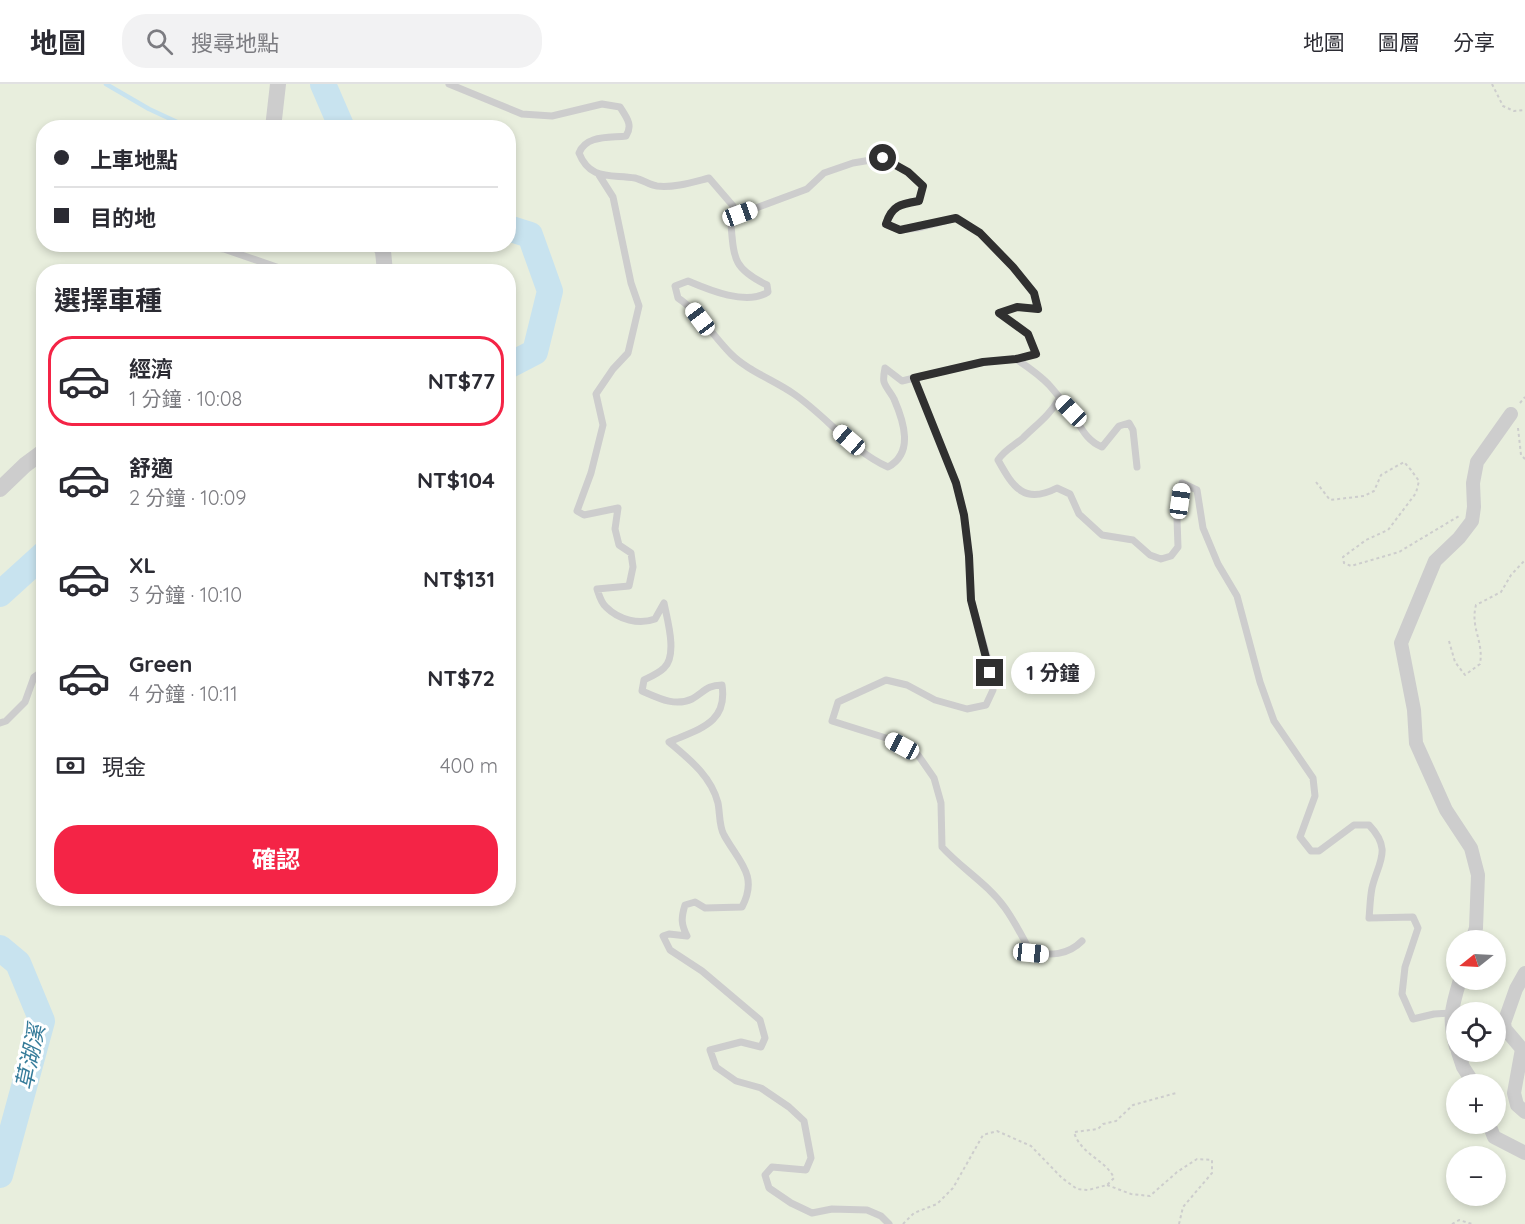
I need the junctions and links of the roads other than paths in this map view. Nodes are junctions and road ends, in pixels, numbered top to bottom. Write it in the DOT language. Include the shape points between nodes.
graph roads {
  1 [pos="278,84"];
  2 [pos="449,84"];
  3 [pos="274,120"];
  4 [pos="599,175"];
  5 [pos="740,214"];
  6 [pos="233,252"];
  7 [pos="268,264"];
  8 [pos="1016,359"];
  9 [pos="914,378"];
  10 [pos="1059,399"];
  11 [pos="1511,414"];
  12 [pos="36,457"];
  13 [pos="1137,467"];
  14 [pos="0,489"];
  15 [pos="36,676"];
  16 [pos="0,723"];
  17 [pos="1475,930"];
  18 [pos="1082,940"];
  19 [pos="1525,973"];
  20 [pos="1446,1013"];
  21 [pos="1525,1112"];
  22 [pos="1493,1134"];
  23 [pos="1525,1153"];
  24 [pos="889,1224"];
  1 -- 3 [label="street"];
  2 -- 4 [label="lane" via="522,114 552,116 602,104 620,107 630,122 626,136 589,140 579,153 583,164"];
  4 -- 5 [label="lane" via="637,179 656,186 709,178"];
  4 -- 24 [label="lane" via="613,197 639,306 628,353 596,394 603,425 577,511 584,515 618,508 615,529 619,545 631,554 633,567 629,586 597,590 604,606 633,622 644,623 655,619 664,603 671,655 665,668 644,680 642,691 676,703 691,699 712,685 722,685 722,711 712,723 669,742 708,778 717,799 723,833 746,870 748,896 742,907 705,908 695,902 685,905 681,917 687,936 663,936 670,950 702,971 759,1020 765,1038 761,1047 741,1042 710,1050 716,1067 736,1081 761,1088 804,1121 811,1158 806,1170 772,1167 765,1175 769,1188 812,1213 867,1210"];
  5 -- 8 [label="lane" via="807,189 824,173 883,158 923,186 919,201 902,204 890,212 886,224 900,230 956,218 980,233 1034,293 1038,309 1017,307 999,313 1028,334 1036,354"];
  5 -- 9 [label="lane" via="731,225 738,263 747,275 767,285 768,292 760,297 719,294 688,281 675,286 678,298 691,307 734,356 795,394 872,460 888,467 899,461 905,445 902,422 883,380 885,368 902,381"];
  6 -- 7 [label="lane"];
  8 -- 9 [label="lane" via="983,362"];
  8 -- 10 [label="lane" via="1045,381"];
  9 -- 18 [label="lane" via="956,483 964,515 971,600 993,690 986,705 967,708 886,680 838,702 832,721 886,738 918,754 934,778 942,847 1005,908 1031,953 1054,955 1073,950"];
  10 -- 13 [label="lane" via="1082,431 1102,447 1119,426 1129,423"];
  10 -- 20 [label="lane" via="1022,439 1003,451 998,460 1004,471 1027,495 1057,488 1070,494 1079,514 1102,535 1132,540 1161,559 1171,556 1178,547 1182,483 1197,490 1203,528 1237,596 1274,722 1314,778 1315,796 1300,837 1311,851 1319,851 1354,825 1369,825 1379,835 1383,858 1372,887 1369,918 1413,917 1418,928 1405,967 1402,994 1413,1019"];
  11 -- 17 [label="street" via="1477,462 1472,521 1435,561 1401,643 1416,743 1446,810 1471,848 1478,875"];
  12 -- 14 [label="street"];
  15 -- 16 [label="lane" via="25,702"];
  19 -- 21 [label="street" via="1504,1023 1504,1029 1522,1049 1514,1093 1517,1106"];
  22 -- 23 [label="street"];
}
